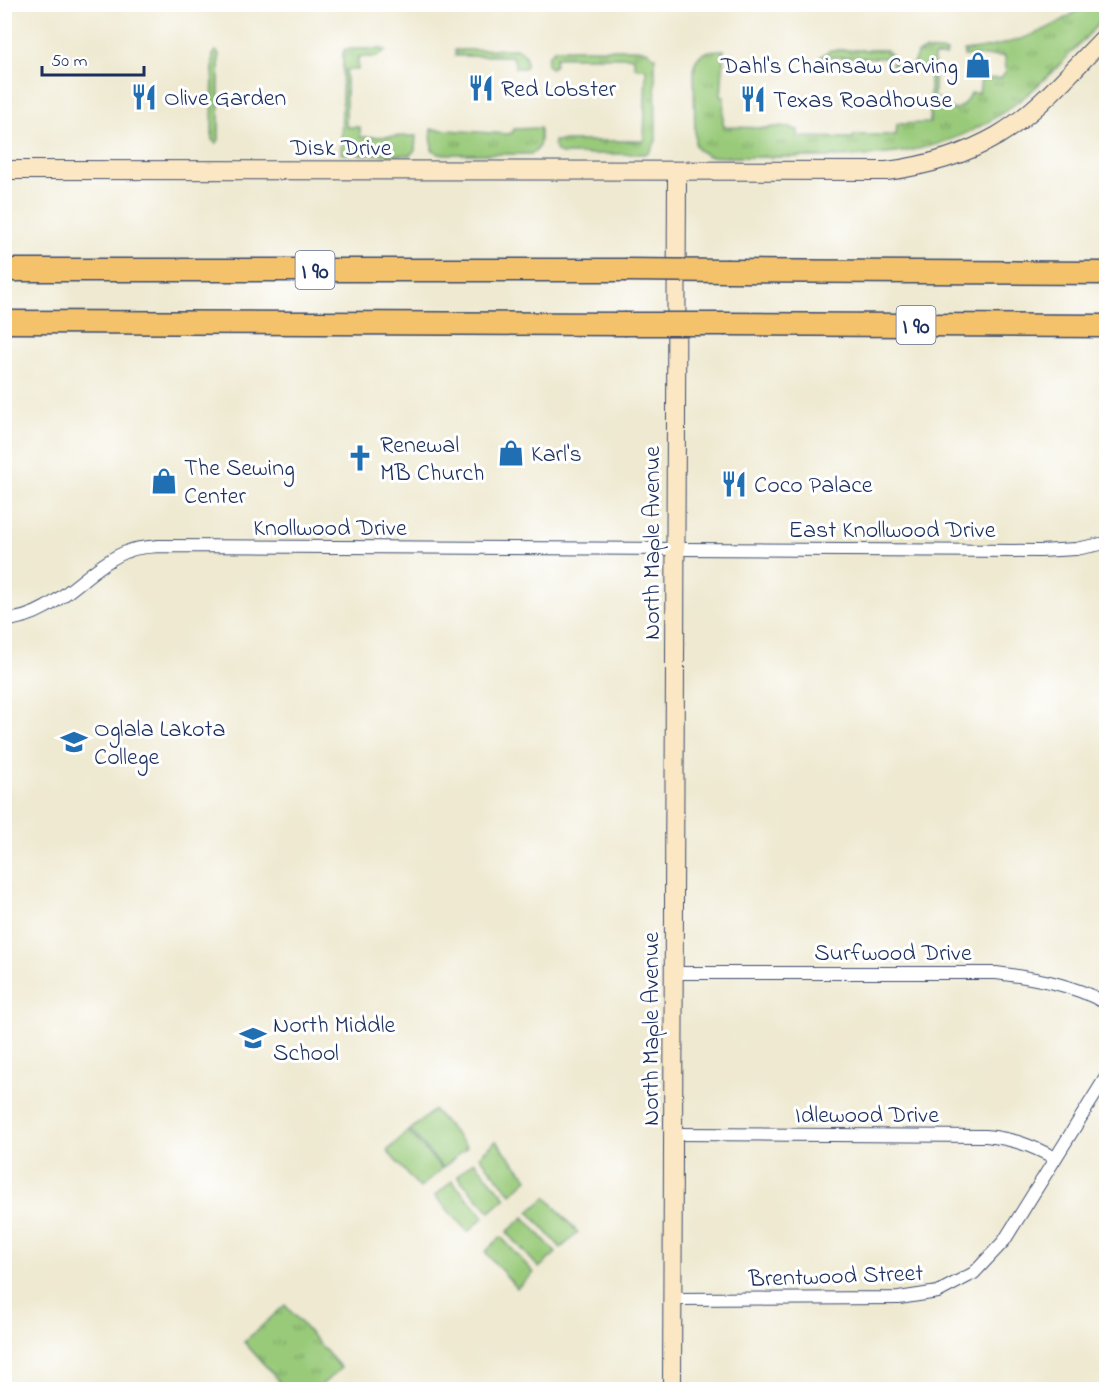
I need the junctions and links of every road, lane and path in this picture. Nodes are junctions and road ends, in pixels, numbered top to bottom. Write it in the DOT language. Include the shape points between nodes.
graph roads {
  1 [pos="1107,36"];
  2 [pos="4,170"];
  3 [pos="677,172"];
  4 [pos="4,270"];
  5 [pos="1107,271"];
  6 [pos="4,322"];
  7 [pos="1107,326"];
  8 [pos="1107,543"];
  9 [pos="676,549"];
  10 [pos="4,620"];
  11 [pos="674,973"];
  12 [pos="1107,1003"];
  13 [pos="1107,1077"];
  14 [pos="674,1134"];
  15 [pos="1055,1158"];
  16 [pos="673,1299"];
  17 [pos="672,1389"];
  1 -- 3 [label="street" via="1019,121 982,144 947,158 888,171"];
  2 -- 3 [label="street, Disk Drive"];
  3 -- 9 [label="street, North Maple Avenue"];
  4 -- 5 [label="highway, I 90, bridge"];
  6 -- 7 [label="highway, I 90, bridge"];
  8 -- 9 [label="street, East Knollwood Drive" via="1040,551"];
  9 -- 10 [label="street, Knollwood Drive" via="159,546 132,550 49,606 31,615"];
  9 -- 11 [label="street, North Maple Avenue"];
  11 -- 12 [label="street, Surfwood Drive" via="996,973 1074,987"];
  11 -- 14 [label="street, North Maple Avenue"];
  13 -- 15 [label="street, Brentwood Street"];
  14 -- 15 [label="street, Idlewood Drive" via="986,1136 1010,1138"];
  14 -- 16 [label="street, North Maple Avenue"];
  15 -- 16 [label="street, Brentwood Street" via="1004,1241 974,1272 938,1292 899,1298"];
  16 -- 17 [label="street, North Maple Avenue"];
}
